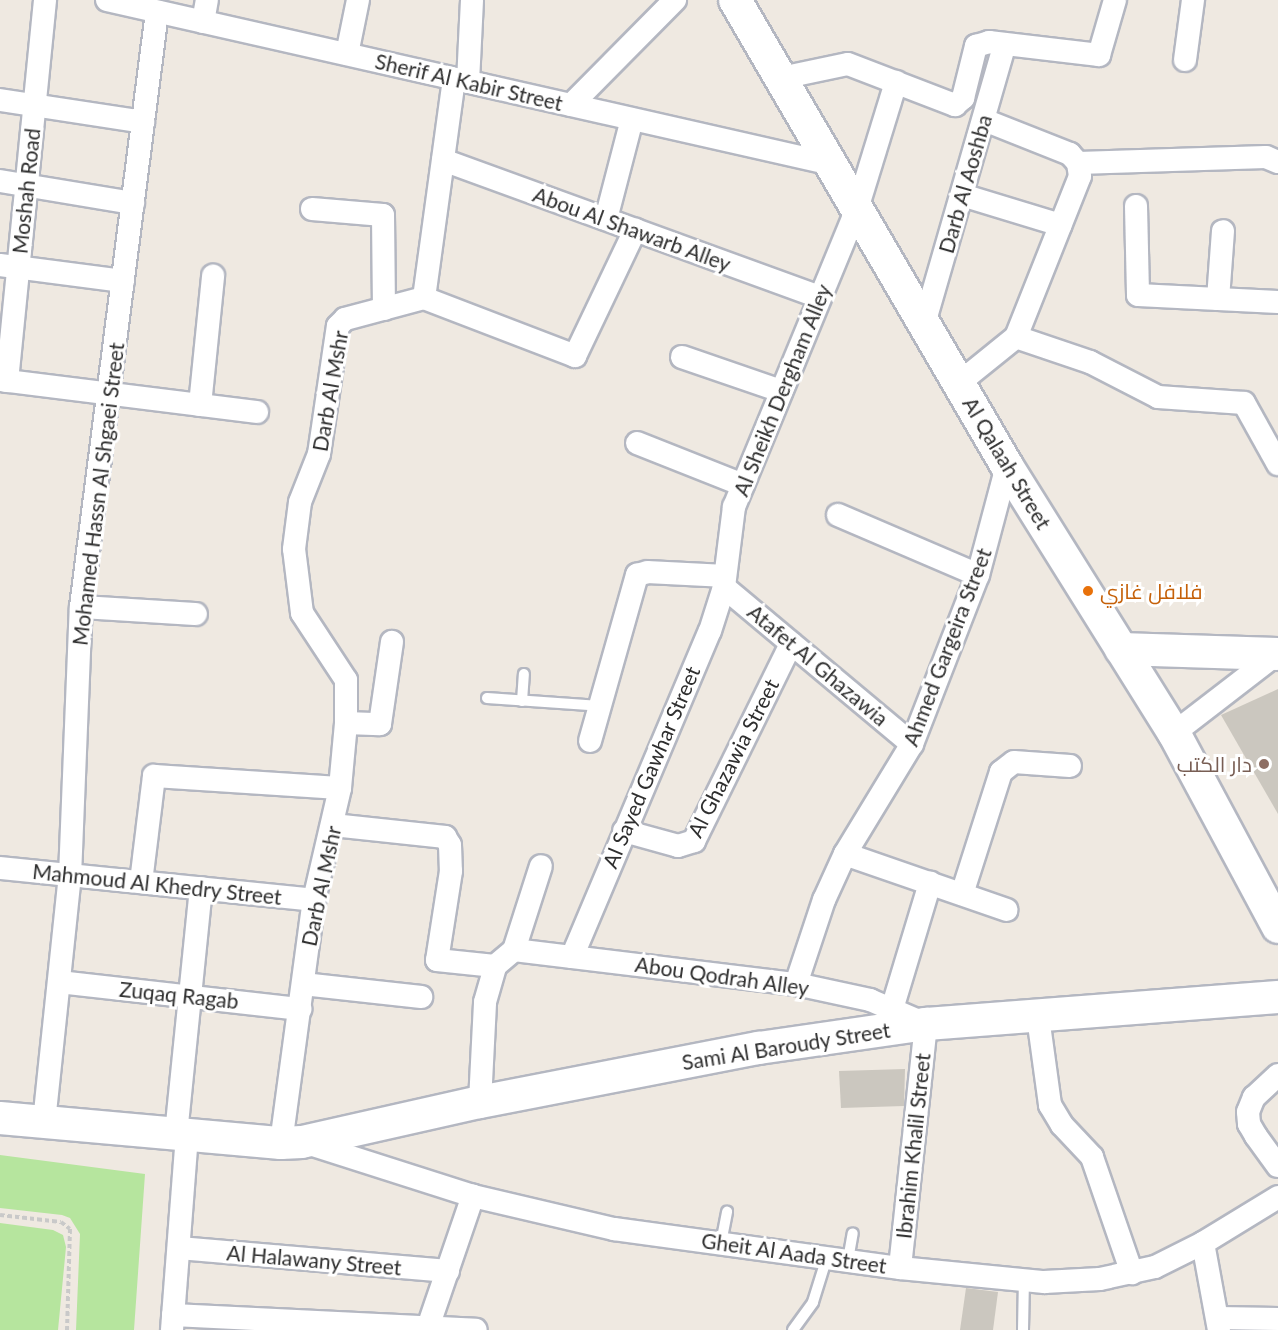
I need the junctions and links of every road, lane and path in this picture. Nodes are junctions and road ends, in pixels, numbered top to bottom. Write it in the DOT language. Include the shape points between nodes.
graph roads {
  1 [pos="45,0"];
  2 [pos="107,0"];
  3 [pos="358,0"];
  4 [pos="472,0"];
  5 [pos="675,0"];
  6 [pos="735,0"];
  7 [pos="1115,0"];
  8 [pos="1193,0"];
  9 [pos="205,11"];
  10 [pos="157,12"];
  11 [pos="1005,44"];
  12 [pos="347,54"];
  13 [pos="1185,60"];
  14 [pos="781,78"];
  15 [pos="461,81"];
  16 [pos="896,82"];
  17 [pos="0,100"];
  18 [pos="34,105"];
  19 [pos="571,105"];
  20 [pos="633,119"];
  21 [pos="984,120"];
  22 [pos="143,122"];
  23 [pos="443,160"];
  24 [pos="1278,162"];
  25 [pos="1078,163"];
  26 [pos="831,164"];
  27 [pos="0,181"];
  28 [pos="26,185"];
  29 [pos="962,195"];
  30 [pos="133,202"];
  31 [pos="1136,206"];
  32 [pos="312,209"];
  33 [pos="857,209"];
  34 [pos="606,219"];
  35 [pos="1060,225"];
  36 [pos="635,230"];
  37 [pos="1223,231"];
  38 [pos="9,266"];
  39 [pos="213,276"];
  40 [pos="123,281"];
  41 [pos="820,297"];
  42 [pos="424,298"];
  43 [pos="1218,299"];
  44 [pos="1278,302"];
  45 [pos="384,309"];
  46 [pos="924,324"];
  47 [pos="1016,337"];
  48 [pos="682,357"];
  49 [pos="4,381"];
  50 [pos="959,383"];
  51 [pos="781,391"];
  52 [pos="108,394"];
  53 [pos="200,405"];
  54 [pos="257,412"];
  55 [pos="637,443"];
  56 [pos="1278,464"];
  57 [pos="1007,466"];
  58 [pos="743,485"];
  59 [pos="838,515"];
  60 [pos="978,575"];
  61 [pos="724,581"];
  62 [pos="81,607"];
  63 [pos="196,614"];
  64 [pos="392,642"];
  65 [pos="791,644"];
  66 [pos="1121,649"];
  67 [pos="1277,654"];
  68 [pos="524,674"];
  69 [pos="487,698"];
  70 [pos="522,701"];
  71 [pos="600,706"];
  72 [pos="346,723"];
  73 [pos="1174,733"];
  74 [pos="590,741"];
  75 [pos="912,744"];
  76 [pos="1070,766"];
  77 [pos="340,788"];
  78 [pos="333,825"];
  79 [pos="624,831"];
  80 [pos="845,854"];
  81 [pos="541,866"];
  82 [pos="0,868"];
  83 [pos="70,876"];
  84 [pos="141,882"];
  85 [pos="930,883"];
  86 [pos="201,888"];
  87 [pos="962,894"];
  88 [pos="314,900"];
  89 [pos="1007,910"];
  90 [pos="1278,927"];
  91 [pos="514,950"];
  92 [pos="572,957"];
  93 [pos="495,966"];
  94 [pos="59,982"];
  95 [pos="303,984"];
  96 [pos="796,984"];
  97 [pos="191,996"];
  98 [pos="421,997"];
  99 [pos="1278,998"];
  100 [pos="300,1009"];
  101 [pos="892,1009"];
  102 [pos="1038,1017"];
  103 [pos="926,1024"];
  104 [pos="1278,1075"];
  105 [pos="480,1102"];
  106 [pos="0,1118"];
  107 [pos="45,1122"];
  108 [pos="182,1134"];
  109 [pos="291,1142"];
  110 [pos="1278,1166"];
  111 [pos="473,1196"];
  112 [pos="1278,1197"];
  113 [pos="727,1212"];
  114 [pos="0,1215"];
  115 [pos="853,1233"];
  116 [pos="721,1243"];
  117 [pos="1203,1244"];
  118 [pos="179,1248"];
  119 [pos="838,1259"];
  120 [pos="900,1268"];
  121 [pos="448,1271"];
  122 [pos="1132,1273"];
  123 [pos="1024,1280"];
  124 [pos="1278,1319"];
  125 [pos="172,1323"];
  126 [pos="1219,1324"];
  127 [pos="429,1328"];
  128 [pos="67,1330"];
  129 [pos="476,1330"];
  130 [pos="794,1330"];
  131 [pos="1023,1330"];
  1 -- 18 [label="street, Moshah Road"];
  2 -- 10 [label="street, Sherif Al Kabir Street"];
  3 -- 12 [label="street"];
  4 -- 15 [label="street"];
  5 -- 19 [label="street"];
  6 -- 14 [label="main road, Al Qalaah Street"];
  7 -- 11 [label="street" via="1099,55"];
  8 -- 13 [label="street"];
  9 -- 10 [label="street, Sherif Al Kabir Street"];
  9 -- 12 [label="street, Sherif Al Kabir Street"];
  10 -- 22 [label="street, Mohamed Hassn Al Shgaei Street"];
  11 -- 16 [label="street" via="989,42 976,46 963,98 955,105"];
  11 -- 21 [label="street, Darb Al Aoshba"];
  12 -- 15 [label="street, Sherif Al Kabir Street"];
  14 -- 16 [label="street" via="848,64"];
  14 -- 26 [label="main road, Al Qalaah Street"];
  15 -- 19 [label="street, Sherif Al Kabir Street"];
  15 -- 23 [label="street"];
  16 -- 33 [label="street, Al Sheikh Dergham Alley"];
  17 -- 18 [label="street"];
  18 -- 22 [label="street"];
  18 -- 28 [label="street, Moshah Road"];
  19 -- 20 [label="street, Sherif Al Kabir Street"];
  20 -- 26 [label="street, Sherif Al Kabir Street"];
  20 -- 34 [label="street"];
  21 -- 25 [label="street" via="1070,154"];
  21 -- 29 [label="street, Darb Al Aoshba"];
  22 -- 30 [label="street, Mohamed Hassn Al Shgaei Street"];
  23 -- 34 [label="street, Abou Al Shawarb Alley"];
  23 -- 42 [label="street"];
  24 -- 25 [label="street" via="1266,157"];
  25 -- 35 [label="street" via="1080,176"];
  26 -- 33 [label="main road, Al Qalaah Street"];
  27 -- 28 [label="street"];
  28 -- 30 [label="street"];
  28 -- 38 [label="street, Moshah Road"];
  29 -- 35 [label="street"];
  29 -- 46 [label="street, Darb Al Aoshba"];
  30 -- 40 [label="street, Mohamed Hassn Al Shgaei Street"];
  31 -- 43 [label="street" via="1138,295"];
  32 -- 45 [label="street" via="383,215"];
  33 -- 41 [label="street, Al Sheikh Dergham Alley"];
  33 -- 46 [label="main road, Al Qalaah Street"];
  34 -- 36 [label="street, Abou Al Shawarb Alley"];
  35 -- 47 [label="street"];
  36 -- 41 [label="street, Abou Al Shawarb Alley"];
  36 -- 42 [label="street" via="575,357"];
  37 -- 43 [label="street"];
  38 -- 40 [label="street"];
  38 -- 49 [label="street, Moshah Road"];
  39 -- 53 [label="street"];
  40 -- 52 [label="street, Mohamed Hassn Al Shgaei Street"];
  41 -- 51 [label="street, Al Sheikh Dergham Alley"];
  42 -- 45 [label="street, Darb Al Mshr"];
  43 -- 44 [label="street"];
  45 -- 72 [label="street, Darb Al Mshr" via="345,319 338,326 320,454 300,502 295,531 298,602 346,680"];
  46 -- 50 [label="main road, Al Qalaah Street"];
  47 -- 50 [label="street"];
  47 -- 56 [label="street" via="1090,362 1158,397 1244,403"];
  48 -- 51 [label="street"];
  49 -- 52 [label="street"];
  50 -- 57 [label="main road, Al Qalaah Street"];
  51 -- 58 [label="street, Al Sheikh Dergham Alley"];
  52 -- 53 [label="street"];
  52 -- 62 [label="street, Mohamed Hassn Al Shgaei Street"];
  53 -- 54 [label="street"];
  55 -- 58 [label="street"];
  57 -- 60 [label="street, Ahmed Gargeira Street"];
  57 -- 66 [label="main road, Al Qalaah Street"];
  58 -- 61 [label="street, Al Sheikh Dergham Alley" via="729,530"];
  59 -- 60 [label="street"];
  60 -- 75 [label="street, Ahmed Gargeira Street"];
  61 -- 65 [label="street, Atafet Al Ghazawia"];
  61 -- 71 [label="street" via="648,572 637,575"];
  61 -- 79 [label="street, Al Sayed Gawhar Street" via="710,631"];
  62 -- 63 [label="street"];
  62 -- 83 [label="street, Mohamed Hassn Al Shgaei Street"];
  64 -- 72 [label="street" via="380,724"];
  65 -- 75 [label="street, Atafet Al Ghazawia"];
  65 -- 79 [label="street, Al Ghazawia Street" via="694,841 678,846"];
  66 -- 67 [label="main road"];
  66 -- 73 [label="main road, Al Qalaah Street"];
  67 -- 73 [label="street"];
  68 -- 70 [label="lane"];
  69 -- 70 [label="lane"];
  70 -- 71 [label="lane"];
  71 -- 74 [label="street"];
  72 -- 77 [label="street, Darb Al Mshr"];
  73 -- 90 [label="main road, Al Qalaah Street"];
  75 -- 80 [label="street, Ahmed Gargeira Street"];
  76 -- 87 [label="street" via="1014,762 1001,772"];
  77 -- 78 [label="street, Darb Al Mshr"];
  77 -- 84 [label="street" via="154,776"];
  78 -- 88 [label="street, Darb Al Mshr"];
  78 -- 93 [label="street" via="436,833 450,845 451,872 436,960"];
  79 -- 92 [label="street, Al Sayed Gawhar Street"];
  80 -- 85 [label="street"];
  80 -- 96 [label="street, Ahmed Gargeira Street" via="824,900"];
  81 -- 91 [label="street"];
  82 -- 83 [label="street, Mahmoud Al Khedry Street"];
  83 -- 84 [label="street, Mahmoud Al Khedry Street"];
  83 -- 94 [label="street, Mohamed Hassn Al Shgaei Street"];
  84 -- 86 [label="street, Mahmoud Al Khedry Street"];
  85 -- 87 [label="street"];
  85 -- 101 [label="street"];
  86 -- 88 [label="street, Mahmoud Al Khedry Street"];
  86 -- 97 [label="street"];
  87 -- 89 [label="street"];
  88 -- 95 [label="street, Darb Al Mshr"];
  91 -- 92 [label="street, Abou Qodrah Alley"];
  91 -- 93 [label="street"];
  92 -- 96 [label="street, Abou Qodrah Alley"];
  93 -- 105 [label="street" via="485,1002"];
  94 -- 97 [label="street, Zuqaq Ragab"];
  94 -- 107 [label="street, Mohamed Hassn Al Shgaei Street"];
  95 -- 98 [label="street"];
  95 -- 100 [label="street, Darb Al Mshr"];
  96 -- 101 [label="street, Abou Qodrah Alley" via="870,1000"];
  97 -- 100 [label="street, Zuqaq Ragab"];
  97 -- 108 [label="street"];
  99 -- 102 [label="main road, Sami Al Baroudy Street"];
  100 -- 109 [label="street, Darb Al Mshr"];
  101 -- 103 [label="street, Abou Qodrah Alley"];
  102 -- 103 [label="main road, Sami Al Baroudy Street"];
  102 -- 122 [label="street" via="1050,1105 1062,1125 1092,1157"];
  103 -- 105 [label="main road, Sami Al Baroudy Street" via="759,1048"];
  103 -- 120 [label="street, Ibrahim Khalil Street"];
  104 -- 110 [label="street" via="1254,1097 1248,1112 1249,1124"];
  105 -- 109 [label="main road, Sami Al Baroudy Street"];
  106 -- 107 [label="main road, Sami Al Baroudy Street"];
  107 -- 108 [label="main road, Sami Al Baroudy Street"];
  108 -- 109 [label="main road, Sami Al Baroudy Street"];
  108 -- 118 [label="street"];
  109 -- 111 [label="street, Gheit Al Aada Street"];
  111 -- 116 [label="street, Gheit Al Aada Street" via="614,1229"];
  111 -- 121 [label="street"];
  112 -- 117 [label="street, Gheit Al Aada Street"];
  113 -- 116 [label="lane"];
  114 -- 128 [label="path" via="61,1222 70,1229"];
  115 -- 119 [label="lane"];
  116 -- 119 [label="street, Gheit Al Aada Street"];
  117 -- 122 [label="street, Gheit Al Aada Street" via="1155,1267"];
  117 -- 126 [label="street"];
  118 -- 121 [label="street, Al Halawany Street"];
  118 -- 125 [label="street"];
  119 -- 120 [label="street, Gheit Al Aada Street"];
  119 -- 130 [label="lane"];
  120 -- 123 [label="street, Gheit Al Aada Street"];
  121 -- 127 [label="street"];
  122 -- 123 [label="street, Gheit Al Aada Street" via="1100,1279"];
  123 -- 131 [label="lane"];
  124 -- 126 [label="street"];
  125 -- 127 [label="street"];
  127 -- 129 [label="street"];
}
